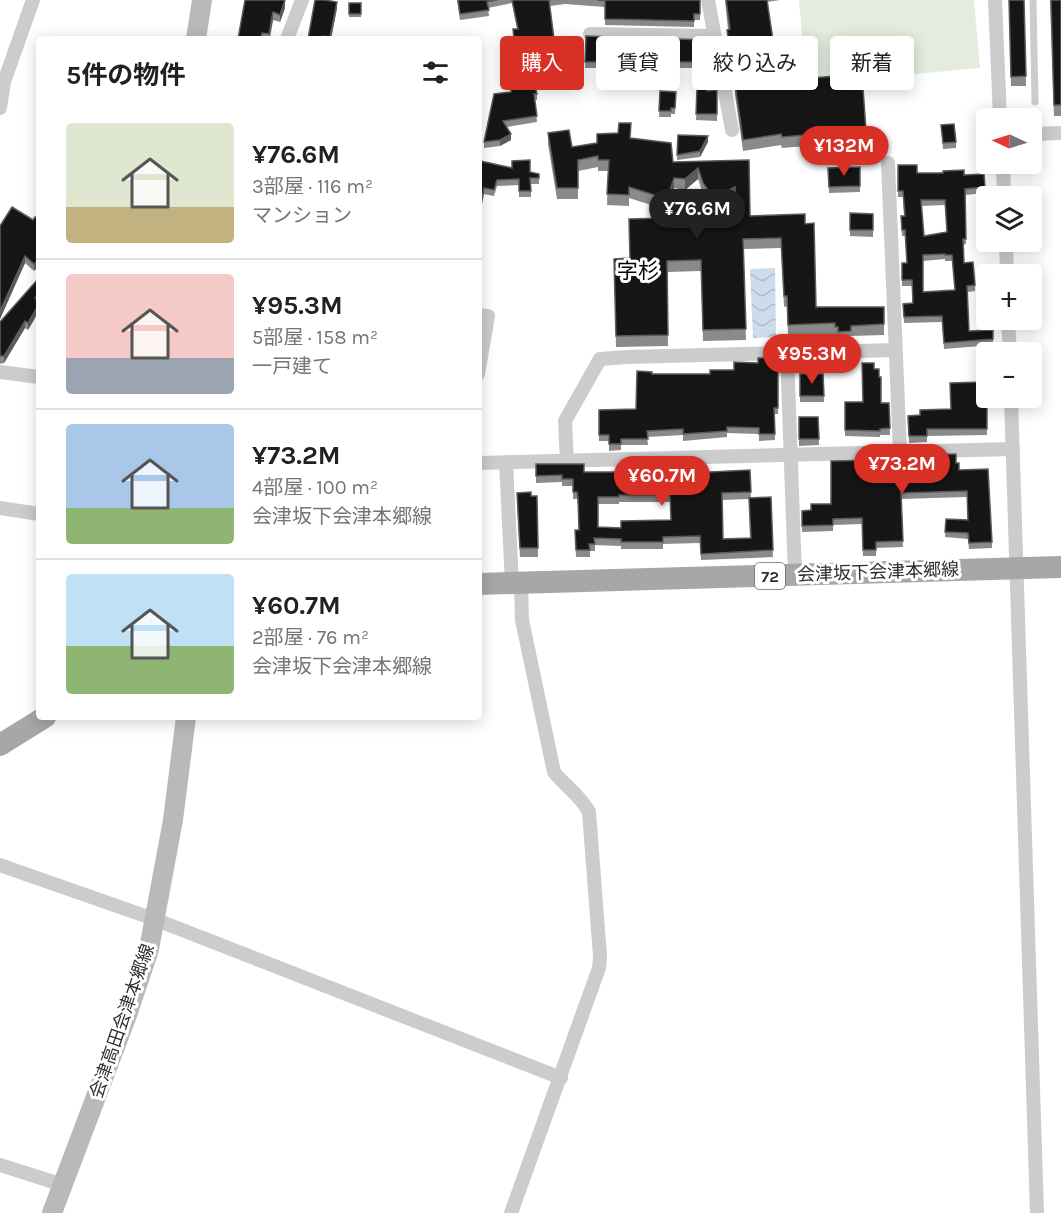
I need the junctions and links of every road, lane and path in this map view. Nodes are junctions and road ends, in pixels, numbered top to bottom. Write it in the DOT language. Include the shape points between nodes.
graph roads {
  1 [pos="33,0"];
  2 [pos="202,0"];
  3 [pos="302,0"];
  4 [pos="708,0"];
  5 [pos="995,0"];
  6 [pos="1033,0"];
  7 [pos="590,34"];
  8 [pos="196,36"];
  9 [pos="288,36"];
  10 [pos="714,36"];
  11 [pos="724,90"];
  12 [pos="1035,102"];
  13 [pos="0,108"];
  14 [pos="1000,108"];
  15 [pos="732,130"];
  16 [pos="1061,133"];
  17 [pos="1042,134"];
  18 [pos="888,164"];
  19 [pos="482,315"];
  20 [pos="896,350"];
  21 [pos="482,351"];
  22 [pos="787,353"];
  23 [pos="0,372"];
  24 [pos="36,377"];
  25 [pos="1011,408"];
  26 [pos="1013,449"];
  27 [pos="900,452"];
  28 [pos="791,455"];
  29 [pos="567,461"];
  30 [pos="506,462"];
  31 [pos="482,463"];
  32 [pos="0,508"];
  33 [pos="36,514"];
  34 [pos="1061,567"];
  35 [pos="1018,568"];
  36 [pos="795,575"];
  37 [pos="482,584"];
  38 [pos="516,584"];
  39 [pos="40,720"];
  40 [pos="186,720"];
  41 [pos="0,745"];
  42 [pos="0,865"];
  43 [pos="154,919"];
  44 [pos="561,1078"];
  45 [pos="0,1165"];
  46 [pos="63,1185"];
  47 [pos="52,1213"];
  48 [pos="511,1213"];
  49 [pos="1037,1213"];
  1 -- 13 [label="street" via="4,82"];
  2 -- 8 [label="main road"];
  3 -- 9 [label="street"];
  4 -- 10 [label="street"];
  5 -- 14 [label="street"];
  6 -- 12 [label="lane"];
  7 -- 10 [label="street"];
  11 -- 15 [label="street"];
  16 -- 17 [label="street"];
  18 -- 20 [label="street"];
  19 -- 21 [label="street" via="488,316"];
  20 -- 22 [label="street"];
  20 -- 27 [label="street"];
  22 -- 28 [label="street"];
  22 -- 29 [label="street" via="600,359 565,420"];
  23 -- 24 [label="street"];
  25 -- 26 [label="street"];
  26 -- 27 [label="street"];
  26 -- 35 [label="street"];
  27 -- 28 [label="street"];
  28 -- 29 [label="street"];
  28 -- 36 [label="street"];
  29 -- 30 [label="street"];
  30 -- 31 [label="street"];
  30 -- 38 [label="street"];
  32 -- 33 [label="street"];
  34 -- 35 [label="main road, 会津坂下会津本郷線 / 72"];
  35 -- 36 [label="main road, 会津坂下会津本郷線 / 72"];
  35 -- 49 [label="street"];
  36 -- 38 [label="main road, 会津坂下会津本郷線 / 72"];
  37 -- 38 [label="main road, 会津坂下会津本郷線 / 72"];
  38 -- 44 [label="street" via="554,772 585,803 591,826 599,968"];
  39 -- 41 [label="main road"];
  40 -- 43 [label="main road, 会津高田会津本郷線" via="173,820"];
  42 -- 43 [label="street"];
  43 -- 44 [label="street"];
  43 -- 46 [label="main road, 会津高田会津本郷線" via="140,979"];
  44 -- 48 [label="street"];
  45 -- 46 [label="street"];
  46 -- 47 [label="main road, 会津高田会津本郷線"];
}
